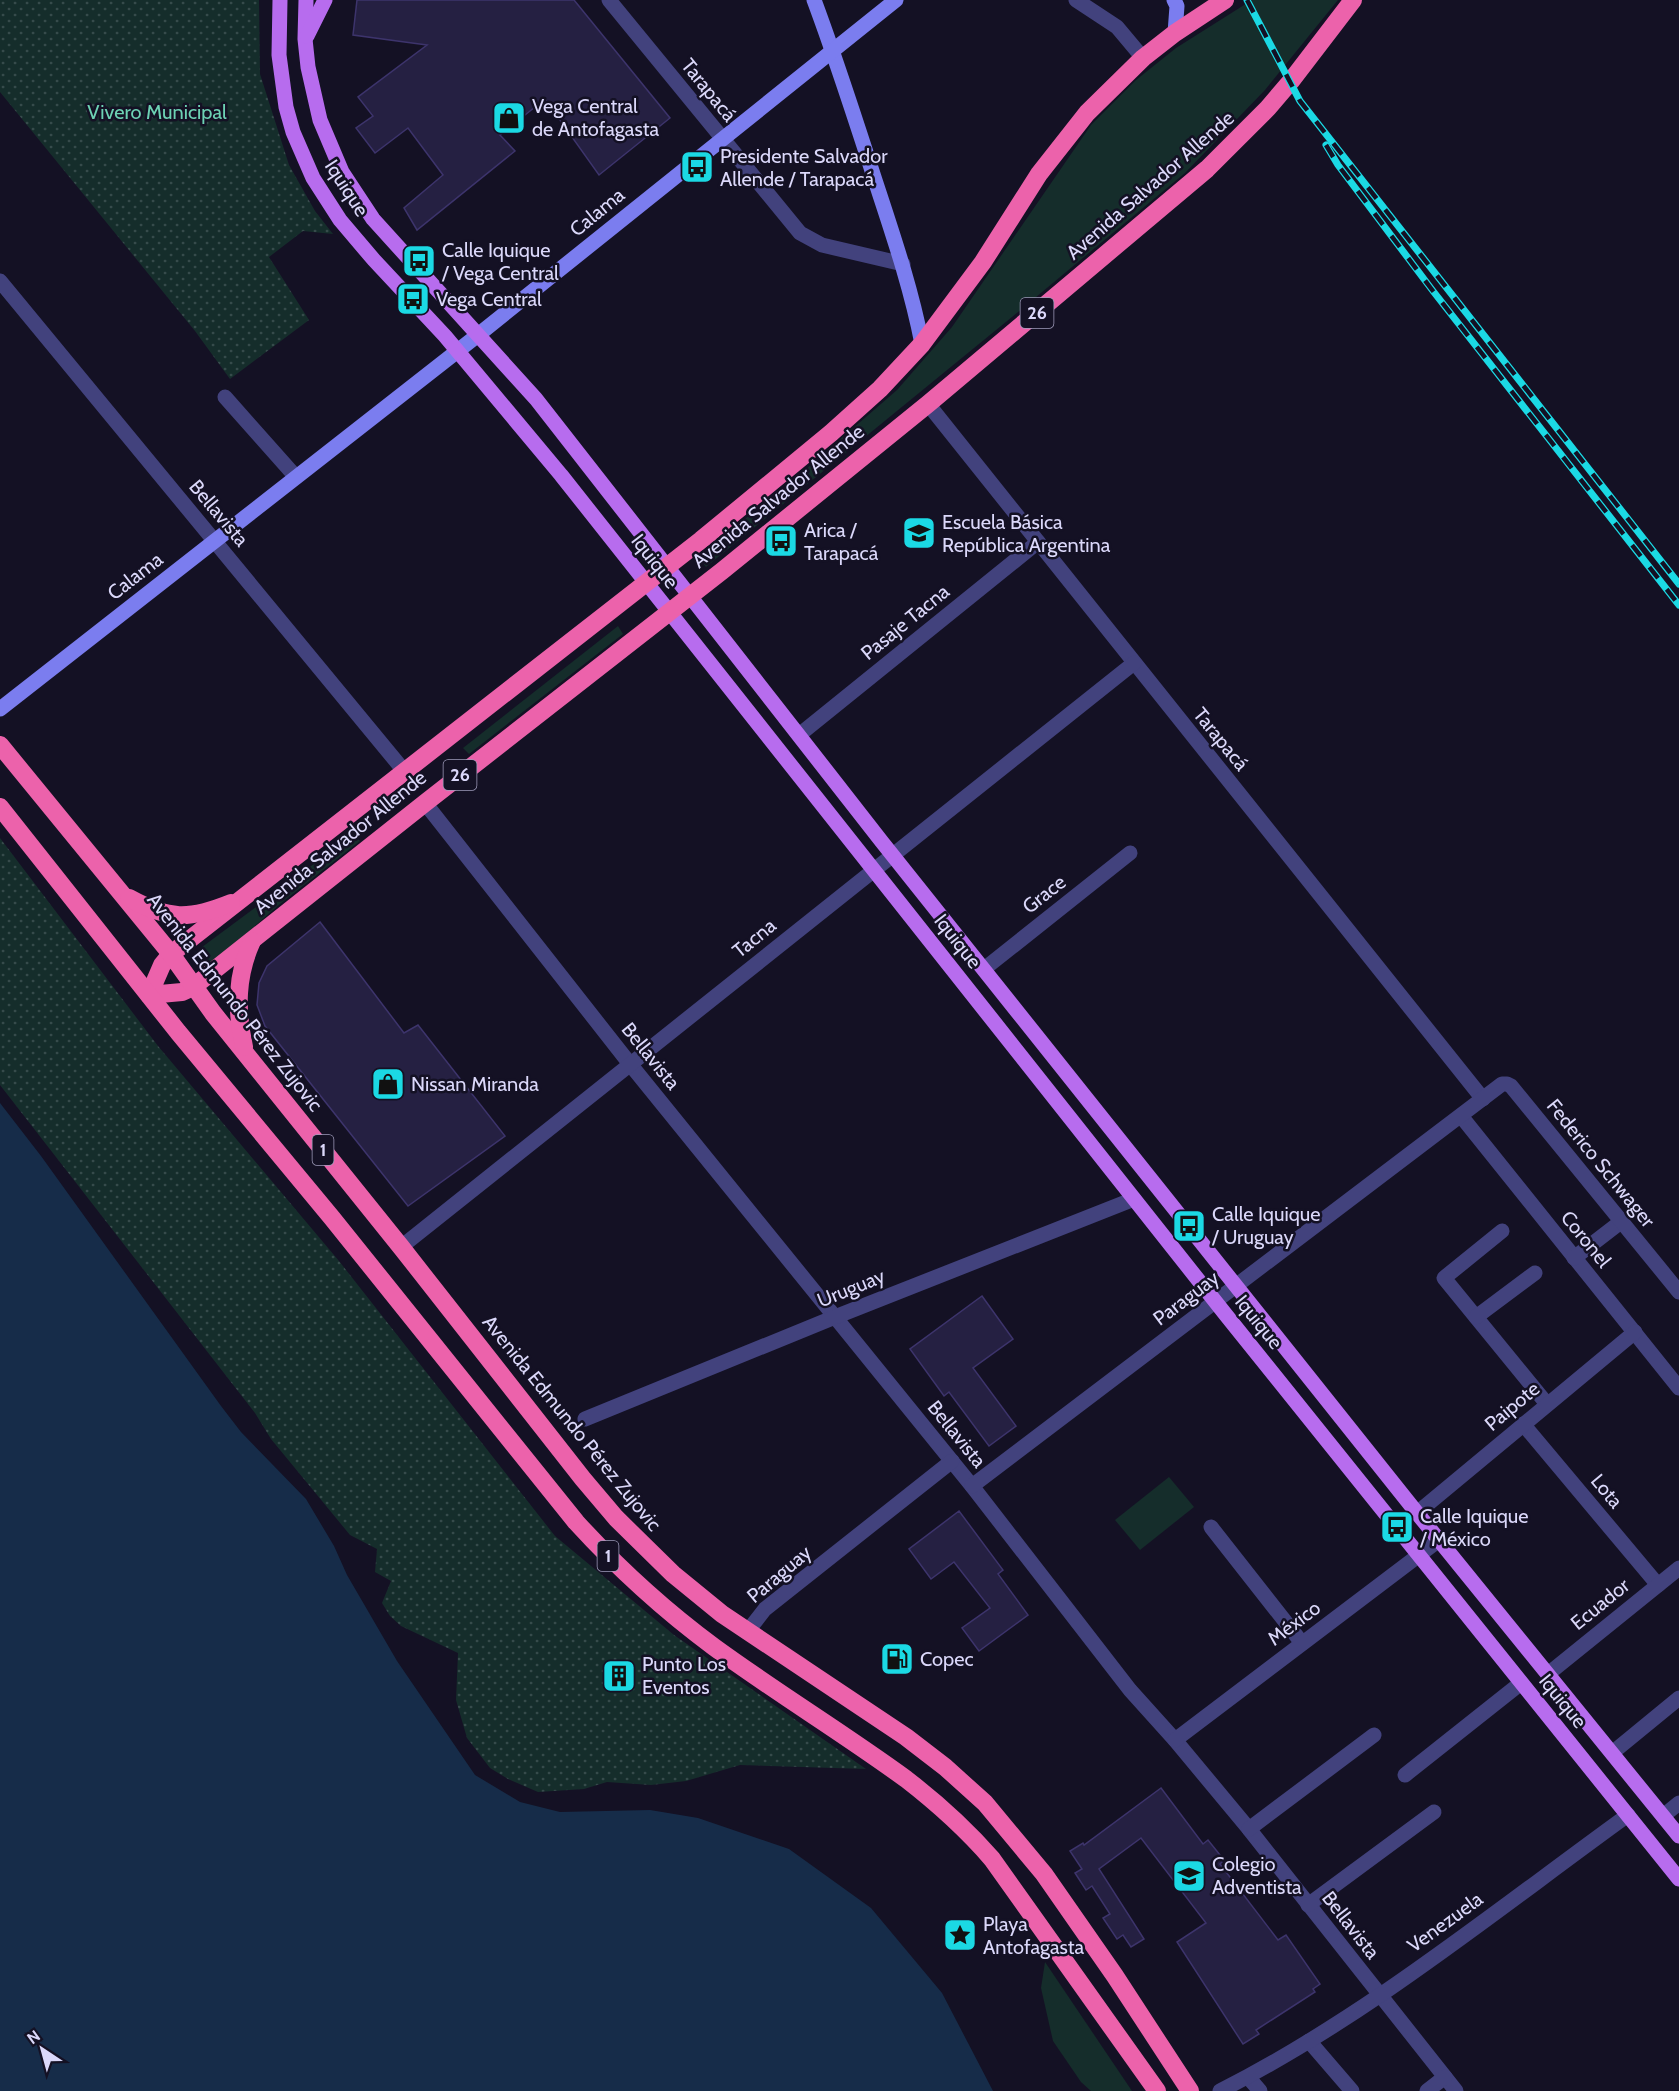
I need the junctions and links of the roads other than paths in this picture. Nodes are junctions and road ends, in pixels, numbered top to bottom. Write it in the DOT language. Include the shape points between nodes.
graph roads {
  1 [pos="280,0"];
  2 [pos="306,0"];
  3 [pos="325,0"];
  4 [pos="609,0"];
  5 [pos="814,0"];
  6 [pos="896,0"];
  7 [pos="1076,0"];
  8 [pos="1174,0"];
  9 [pos="1225,0"];
  10 [pos="1353,0"];
  11 [pos="1175,33"];
  12 [pos="305,39"];
  13 [pos="833,50"];
  14 [pos="1143,58"];
  15 [pos="721,138"];
  16 [pos="903,264"];
  17 [pos="2,287"];
  18 [pos="478,335"];
  19 [pos="922,344"];
  20 [pos="457,351"];
  21 [pos="225,397"];
  22 [pos="928,404"];
  23 [pos="296,477"];
  24 [pos="215,540"];
  25 [pos="1038,542"];
  26 [pos="667,566"];
  27 [pos="646,583"];
  28 [pos="691,596"];
  29 [pos="669,612"];
  30 [pos="1134,663"];
  31 [pos="0,709"];
  32 [pos="799,735"];
  33 [pos="0,745"];
  34 [pos="405,772"];
  35 [pos="425,803"];
  36 [pos="0,807"];
  37 [pos="1130,853"];
  38 [pos="893,855"];
  39 [pos="874,870"];
  40 [pos="121,893"];
  41 [pos="251,893"];
  42 [pos="252,941"];
  43 [pos="171,954"];
  44 [pos="984,969"];
  45 [pos="193,987"];
  46 [pos="148,995"];
  47 [pos="245,1052"];
  48 [pos="630,1065"];
  49 [pos="1483,1099"];
  50 [pos="1461,1116"];
  51 [pos="1134,1199"];
  52 [pos="1622,1221"];
  53 [pos="1502,1231"];
  54 [pos="401,1247"];
  55 [pos="1574,1258"];
  56 [pos="1535,1273"];
  57 [pos="1237,1286"];
  58 [pos="1679,1292"];
  59 [pos="1215,1302"];
  60 [pos="835,1317"];
  61 [pos="1476,1317"];
  62 [pos="1635,1332"];
  63 [pos="1679,1388"];
  64 [pos="1547,1404"];
  65 [pos="585,1419"];
  66 [pos="1523,1424"];
  67 [pos="952,1461"];
  68 [pos="972,1486"];
  69 [pos="1417,1513"];
  70 [pos="1211,1527"];
  71 [pos="1439,1540"];
  72 [pos="1419,1555"];
  73 [pos="1679,1568"];
  74 [pos="1658,1585"];
  75 [pos="747,1632"];
  76 [pos="1302,1643"];
  77 [pos="1548,1674"];
  78 [pos="1521,1683"];
  79 [pos="1679,1698"];
  80 [pos="1374,1735"];
  81 [pos="1175,1740"];
  82 [pos="1612,1754"];
  83 [pos="1405,1775"];
  84 [pos="1679,1803"];
  85 [pos="1434,1812"];
  86 [pos="1628,1815"];
  87 [pos="1663,1816"];
  88 [pos="1249,1829"];
  89 [pos="1679,1836"];
  90 [pos="1679,1879"];
  91 [pos="1308,1905"];
  92 [pos="1380,1996"];
  93 [pos="1309,2041"];
  94 [pos="1248,2077"];
  95 [pos="1445,2077"];
  96 [pos="1157,2091"];
  97 [pos="1190,2091"];
  98 [pos="1220,2091"];
  99 [pos="1260,2091"];
  100 [pos="1352,2091"];
  101 [pos="1427,2091"];
  102 [pos="1456,2091"];
  1 -- 20 [label="main road, Iquique" via="281,81 293,132 313,178 340,220"];
  2 -- 12 [label="main road, Iquique"];
  3 -- 12 [label="main road"];
  4 -- 15 [label="street, Tarapacá"];
  5 -- 13 [label="street"];
  6 -- 13 [label="street, Calama"];
  7 -- 14 [label="street" via="1117,27"];
  8 -- 11 [label="street"];
  9 -- 11 [label="highway, Avenida Salvador Allende / 26"];
  10 -- 22 [label="highway, Avenida Salvador Allende / 26" via="1291,81 1225,152"];
  11 -- 14 [label="highway, Avenida Salvador Allende / 26"];
  12 -- 18 [label="main road, Iquique" via="315,103 342,172 374,219"];
  13 -- 15 [label="street, Calama"];
  13 -- 16 [label="street"];
  14 -- 19 [label="highway, Avenida Salvador Allende / 26" via="1062,142 954,304"];
  15 -- 16 [label="street, Tarapacá" via="800,233 822,245"];
  15 -- 18 [label="street, Calama"];
  16 -- 19 [label="street"];
  17 -- 24 [label="street, Bellavista"];
  18 -- 20 [label="street, Calama"];
  18 -- 26 [label="main road, Iquique" via="536,399"];
  19 -- 26 [label="highway, Avenida Salvador Allende / 26" via="831,433"];
  20 -- 23 [label="street, Calama"];
  20 -- 27 [label="main road, Iquique"];
  21 -- 23 [label="street"];
  22 -- 25 [label="street, Tarapacá"];
  22 -- 28 [label="highway, Avenida Salvador Allende / 26"];
  23 -- 24 [label="street, Calama"];
  24 -- 31 [label="street, Calama"];
  24 -- 34 [label="street, Bellavista"];
  25 -- 30 [label="street, Tarapacá"];
  25 -- 32 [label="street, Pasaje Tacna"];
  26 -- 27 [label="highway, Avenida Salvador Allende / 26"];
  26 -- 28 [label="main road, Iquique"];
  27 -- 29 [label="main road, Iquique"];
  27 -- 34 [label="highway, Avenida Salvador Allende / 26"];
  28 -- 29 [label="highway, Avenida Salvador Allende / 26"];
  28 -- 32 [label="main road, Iquique"];
  29 -- 35 [label="highway, Avenida Salvador Allende / 26"];
  29 -- 39 [label="main road, Iquique"];
  30 -- 38 [label="street, Tacna"];
  30 -- 49 [label="street, Tarapacá"];
  32 -- 38 [label="main road, Iquique"];
  33 -- 40 [label="highway, Avenida Edmundo Pérez Zujovic / 1"];
  34 -- 41 [label="highway, Avenida Salvador Allende / 26"];
  35 -- 42 [label="highway, Avenida Salvador Allende / 26"];
  35 -- 48 [label="street, Bellavista"];
  36 -- 46 [label="highway, 1"];
  37 -- 44 [label="street, Grace"];
  38 -- 39 [label="street, Tacna"];
  38 -- 44 [label="main road, Iquique"];
  39 -- 48 [label="street, Tacna"];
  39 -- 51 [label="main road, Iquique"];
  40 -- 41 [label="highway" via="165,914 185,916"];
  40 -- 43 [label="highway, Avenida Edmundo Pérez Zujovic / 1"];
  41 -- 43 [label="highway, Avenida Salvador Allende / 26"];
  42 -- 45 [label="highway, Avenida Salvador Allende / 26"];
  42 -- 47 [label="highway" via="239,989 239,1025"];
  43 -- 45 [label="highway, Avenida Edmundo Pérez Zujovic / 1"];
  43 -- 46 [label="highway"];
  44 -- 57 [label="main road, Iquique"];
  45 -- 46 [label="highway"];
  45 -- 47 [label="highway, Avenida Edmundo Pérez Zujovic / 1"];
  46 -- 96 [label="highway, 1" via="604,1553 713,1646 906,1779 964,1828 992,1859"];
  47 -- 54 [label="highway, Avenida Edmundo Pérez Zujovic / 1"];
  48 -- 54 [label="street, Tacna"];
  48 -- 60 [label="street, Bellavista"];
  49 -- 50 [label="street, Paraguay"];
  49 -- 52 [label="street, Federico Schwager" via="1502,1084 1510,1086"];
  50 -- 55 [label="street, Coronel"];
  50 -- 57 [label="street, Paraguay"];
  51 -- 59 [label="main road, Iquique"];
  51 -- 60 [label="street, Uruguay"];
  52 -- 55 [label="street"];
  52 -- 58 [label="street, Federico Schwager"];
  53 -- 61 [label="street" via="1444,1278"];
  54 -- 75 [label="highway, Avenida Edmundo Pérez Zujovic / 1" via="616,1518 673,1574"];
  55 -- 62 [label="street, Coronel"];
  56 -- 61 [label="street"];
  57 -- 59 [label="street, Paraguay"];
  57 -- 69 [label="main road, Iquique"];
  59 -- 68 [label="street, Paraguay"];
  59 -- 72 [label="main road, Iquique"];
  60 -- 65 [label="street, Uruguay"];
  60 -- 67 [label="street, Bellavista"];
  61 -- 64 [label="street"];
  62 -- 63 [label="street, Coronel"];
  62 -- 64 [label="street, Paipote"];
  64 -- 66 [label="street, Paipote"];
  66 -- 69 [label="street, Paipote"];
  66 -- 74 [label="street, Lota"];
  67 -- 68 [label="street, Bellavista"];
  67 -- 75 [label="street, Paraguay" via="765,1608"];
  68 -- 81 [label="street, Bellavista" via="1137,1698"];
  69 -- 71 [label="main road, Iquique"];
  70 -- 76 [label="street"];
  71 -- 72 [label="street, México"];
  71 -- 77 [label="main road, Iquique"];
  72 -- 76 [label="street, México"];
  72 -- 78 [label="main road, Iquique"];
  73 -- 74 [label="street, Ecuador"];
  74 -- 77 [label="street, Ecuador"];
  75 -- 97 [label="highway, Avenida Edmundo Pérez Zujovic / 1" via="906,1737 985,1803 1049,1881"];
  76 -- 81 [label="street, México"];
  77 -- 82 [label="main road, Iquique"];
  78 -- 83 [label="street"];
  78 -- 86 [label="main road, Iquique"];
  79 -- 82 [label="street"];
  80 -- 88 [label="street"];
  81 -- 88 [label="street, Bellavista"];
  82 -- 87 [label="main road, Iquique"];
  84 -- 87 [label="street"];
  85 -- 91 [label="street"];
  86 -- 90 [label="main road, Iquique"];
  86 -- 92 [label="street, Venezuela"];
  87 -- 89 [label="main road, Iquique"];
  88 -- 91 [label="street, Bellavista"];
  91 -- 92 [label="street, Bellavista"];
  92 -- 93 [label="street, Venezuela"];
  92 -- 95 [label="street, Bellavista"];
  93 -- 94 [label="street, Venezuela"];
  93 -- 100 [label="street"];
  94 -- 98 [label="street, Venezuela"];
  94 -- 99 [label="street"];
  95 -- 101 [label="street"];
  95 -- 102 [label="street, Bellavista"];
}
